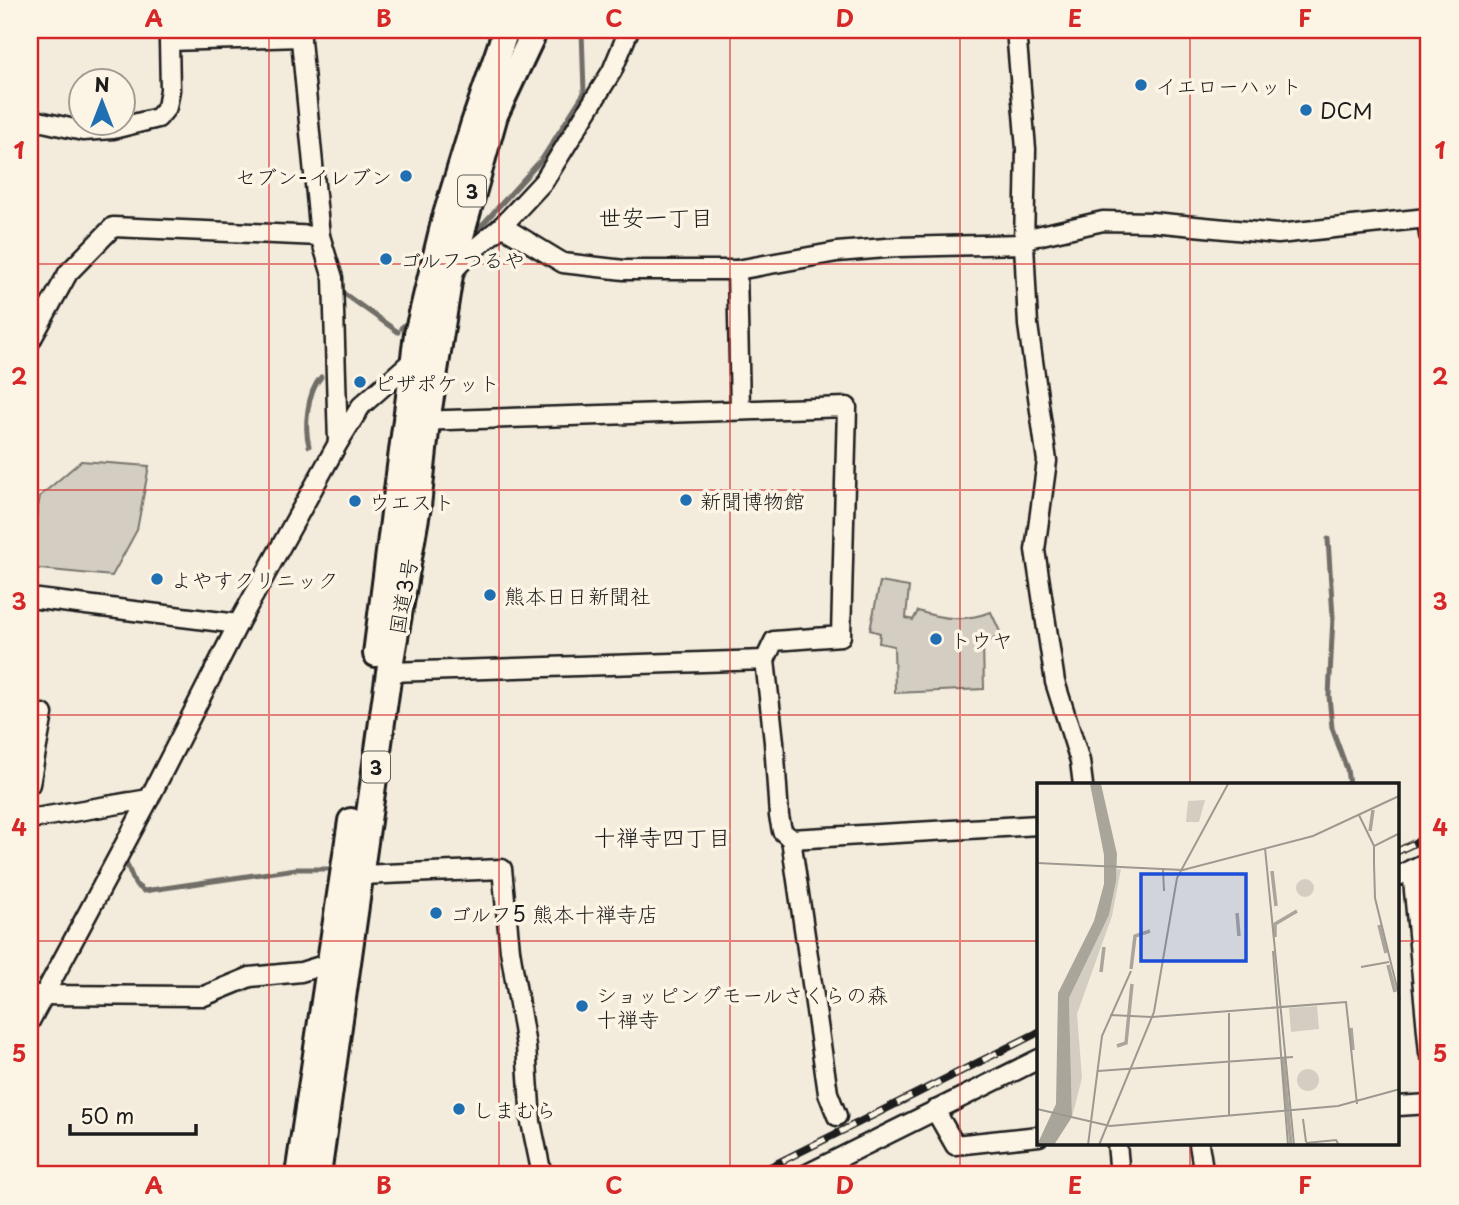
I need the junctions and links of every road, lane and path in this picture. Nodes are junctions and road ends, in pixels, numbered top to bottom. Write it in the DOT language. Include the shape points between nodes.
graph roads {
  1 [pos="506,30"];
  2 [pos="535,30"];
  3 [pos="629,30"];
  4 [pos="1016,30"];
  5 [pos="300,33"];
  6 [pos="30,119"];
  7 [pos="502,226"];
  8 [pos="1429,235"];
  9 [pos="320,236"];
  10 [pos="1024,242"];
  11 [pos="737,270"];
  12 [pos="450,275"];
  13 [pos="30,342"];
  14 [pos="425,359"];
  15 [pos="740,409"];
  16 [pos="416,421"];
  17 [pos="338,443"];
  18 [pos="30,598"];
  19 [pos="238,624"];
  20 [pos="765,660"];
  21 [pos="389,672"];
  22 [pos="43,714"];
  23 [pos="1083,783"];
  24 [pos="30,784"];
  25 [pos="149,799"];
  26 [pos="30,820"];
  27 [pos="1037,825"];
  28 [pos="791,839"];
  29 [pos="1429,861"];
  30 [pos="1405,873"];
  31 [pos="361,875"];
  32 [pos="330,963"];
  33 [pos="37,995"];
  34 [pos="1427,997"];
  35 [pos="30,1021"];
  36 [pos="1429,1053"];
  37 [pos="1037,1060"];
  38 [pos="1429,1104"];
  39 [pos="1400,1106"];
  40 [pos="935,1111"];
  41 [pos="837,1116"];
  42 [pos="1037,1136"];
  43 [pos="1117,1146"];
  44 [pos="1199,1146"];
  45 [pos="842,1166"];
  46 [pos="298,1175"];
  47 [pos="318,1175"];
  48 [pos="542,1175"];
  49 [pos="804,1175"];
  50 [pos="1120,1175"];
  51 [pos="1204,1175"];
  1 -- 14 [label="highway, 国道3号 / 3" via="445,218"];
  2 -- 12 [label="highway, 国道3号 / 3" via="495,115"];
  3 -- 7 [label="street" via="612,71 544,180"];
  4 -- 10 [label="street" via="1026,149"];
  5 -- 6 [label="street" via="169,41 170,90 167,107 158,118 83,131"];
  5 -- 9 [label="street"];
  7 -- 11 [label="street" via="563,263 624,270"];
  7 -- 12 [label="street"];
  8 -- 10 [label="street" via="1427,218 1278,234 1103,221"];
  9 -- 13 [label="street" via="113,227 68,273"];
  9 -- 17 [label="street" via="333,278"];
  10 -- 11 [label="street" via="837,252"];
  10 -- 23 [label="street" via="1028,325 1046,461 1035,550 1055,682"];
  11 -- 15 [label="street"];
  12 -- 14 [label="highway, 国道3号 / 3"];
  14 -- 16 [label="highway, 国道3号 / 3"];
  14 -- 17 [label="street" via="361,406"];
  15 -- 16 [label="street"];
  15 -- 20 [label="street" via="847,407 841,636 774,641"];
  16 -- 21 [label="highway, 国道3号 / 3" via="418,506"];
  16 -- 32 [label="highway, 国道3号 / 3"];
  17 -- 19 [label="street"];
  18 -- 19 [label="street"];
  19 -- 25 [label="street"];
  20 -- 21 [label="street"];
  20 -- 28 [label="street" via="779,816 782,831"];
  21 -- 31 [label="highway, 国道3号 / 3"];
  22 -- 24 [label="street"];
  25 -- 26 [label="street"];
  25 -- 33 [label="street"];
  27 -- 28 [label="street"];
  28 -- 41 [label="street" via="828,1093"];
  29 -- 30 [label="street"];
  30 -- 34 [label="street"];
  31 -- 47 [label="highway, 国道3号 / 3"];
  31 -- 48 [label="street" via="502,869 526,1046 531,1122"];
  32 -- 33 [label="street" via="301,972 250,977 204,996"];
  32 -- 46 [label="highway, 国道3号 / 3"];
  33 -- 35 [label="street"];
  34 -- 36 [label="street"];
  37 -- 40 [label="street"];
  38 -- 39 [label="street"];
  40 -- 42 [label="street" via="955,1145"];
  40 -- 45 [label="street"];
  43 -- 50 [label="street"];
  44 -- 51 [label="street"];
  45 -- 49 [label="street"];
}
